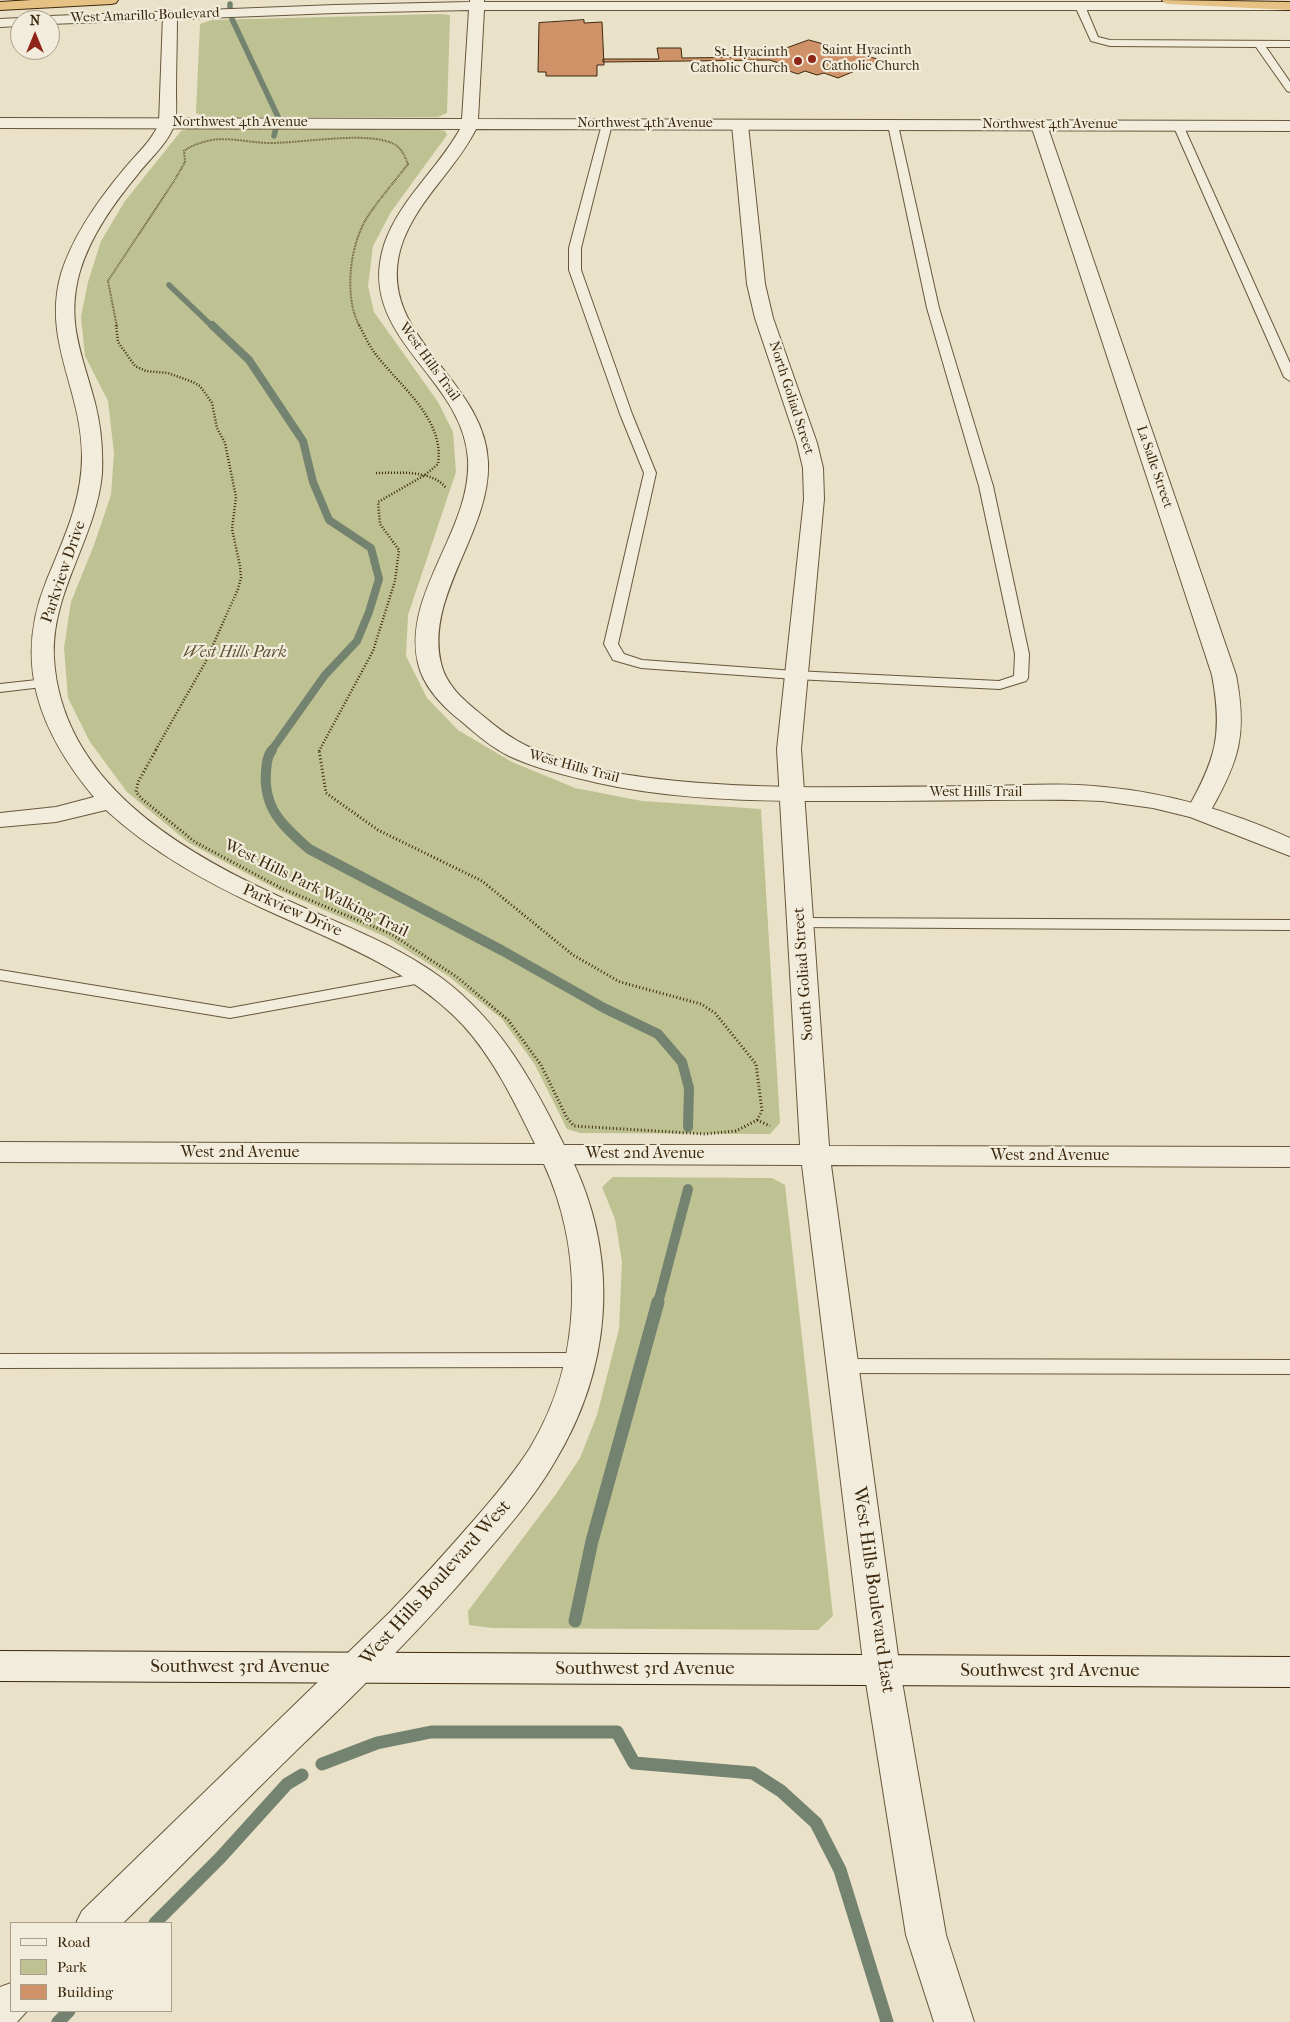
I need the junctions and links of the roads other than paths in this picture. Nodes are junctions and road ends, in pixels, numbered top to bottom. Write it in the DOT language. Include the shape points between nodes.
graph roads {
  1 [pos="111,0"];
  2 [pos="1169,0"];
  3 [pos="477,3"];
  4 [pos="0,6"];
  5 [pos="1080,6"];
  6 [pos="1290,6"];
  7 [pos="170,15"];
  8 [pos="60,20"];
  9 [pos="1259,44"];
  10 [pos="1290,44"];
  11 [pos="1290,89"];
  12 [pos="0,123"];
  13 [pos="167,123"];
  14 [pos="470,124"];
  15 [pos="607,124"];
  16 [pos="740,125"];
  17 [pos="893,125"];
  18 [pos="1039,125"];
  19 [pos="1178,126"];
  20 [pos="1290,126"];
  21 [pos="1290,377"];
  22 [pos="796,675"];
  23 [pos="46,683"];
  24 [pos="0,688"];
  25 [pos="792,793"];
  26 [pos="110,800"];
  27 [pos="1199,810"];
  28 [pos="0,820"];
  29 [pos="1290,848"];
  30 [pos="801,923"];
  31 [pos="1290,925"];
  32 [pos="0,976"];
  33 [pos="420,978"];
  34 [pos="0,1152"];
  35 [pos="555,1154"];
  36 [pos="815,1154"];
  37 [pos="1290,1157"];
  38 [pos="580,1360"];
  39 [pos="0,1361"];
  40 [pos="843,1366"];
  41 [pos="1290,1367"];
  42 [pos="0,1666"];
  43 [pos="361,1667"];
  44 [pos="882,1670"];
  45 [pos="1290,1672"];
  46 [pos="97,1922"];
  47 [pos="10,2002"];
  48 [pos="0,2012"];
  49 [pos="954,2022"];
  1 -- 4 [label="highway, West Amarillo Boulevard"];
  2 -- 6 [label="highway"];
  3 -- 5 [label="street, West Amarillo Boulevard"];
  3 -- 7 [label="street, West Amarillo Boulevard"];
  3 -- 14 [label="street, West Hills Trail"];
  5 -- 6 [label="street, West Amarillo Boulevard"];
  5 -- 9 [label="lane" via="1094,39 1110,43"];
  7 -- 8 [label="street, West Amarillo Boulevard"];
  7 -- 13 [label="street"];
  9 -- 10 [label="lane"];
  9 -- 11 [label="lane"];
  12 -- 13 [label="street, Northwest 4th Avenue"];
  13 -- 14 [label="street, Northwest 4th Avenue"];
  13 -- 23 [label="street, Parkview Drive" via="98,214 84,238 67,283 64,308 66,340 87,409 92,464 86,508 45,620 42,658"];
  14 -- 15 [label="street, Northwest 4th Avenue"];
  14 -- 25 [label="street, West Hills Trail" via="404,220 389,257 391,302 399,322 457,399 471,428 478,463 478,480 472,501 434,604 425,644 430,668 452,703 489,733 524,754 582,772 646,786 715,792"];
  15 -- 16 [label="street, Northwest 4th Avenue"];
  15 -- 22 [label="lane" via="575,248 576,270 650,473 611,644 618,657 641,664"];
  16 -- 17 [label="street, Northwest 4th Avenue"];
  16 -- 22 [label="street, North Goliad Street" via="756,284 813,468 814,499"];
  17 -- 18 [label="street, Northwest 4th Avenue"];
  17 -- 22 [label="lane" via="933,308 986,486 1022,654 1022,678 1000,685"];
  18 -- 19 [label="street, Northwest 4th Avenue"];
  18 -- 27 [label="street, La Salle Street" via="1224,675 1231,721 1229,741 1220,771"];
  19 -- 20 [label="street, Northwest 4th Avenue"];
  19 -- 21 [label="lane"];
  22 -- 25 [label="street, North Goliad Street" via="789,748"];
  23 -- 24 [label="lane"];
  23 -- 26 [label="street, Parkview Drive" via="56,719 71,751"];
  25 -- 27 [label="street, West Hills Trail" via="1099,794"];
  25 -- 30 [label="street, South Goliad Street"];
  26 -- 28 [label="street" via="50,817"];
  26 -- 33 [label="street, Parkview Drive" via="139,825 199,866 263,900 385,953"];
  27 -- 29 [label="street, West Hills Trail"];
  30 -- 31 [label="lane"];
  30 -- 36 [label="street, South Goliad Street"];
  32 -- 33 [label="lane" via="230,1013"];
  33 -- 35 [label="street, Parkview Drive" via="453,1002 480,1028 527,1099"];
  34 -- 35 [label="street, West 2nd Avenue"];
  35 -- 36 [label="street, West 2nd Avenue"];
  35 -- 38 [label="street, West Hills Boulevard West" via="583,1230 587,1259 589,1286"];
  36 -- 37 [label="street, West 2nd Avenue"];
  36 -- 40 [label="street, West Hills Boulevard East"];
  38 -- 39 [label="lane"];
  38 -- 43 [label="street, West Hills Boulevard West" via="561,1416 545,1450 518,1491 444,1579"];
  40 -- 41 [label="lane"];
  40 -- 44 [label="street, West Hills Boulevard East"];
  42 -- 43 [label="street, Southwest 3rd Avenue"];
  43 -- 44 [label="street, Southwest 3rd Avenue"];
  43 -- 46 [label="street, West Hills Boulevard West"];
  44 -- 45 [label="street, Southwest 3rd Avenue"];
  44 -- 49 [label="street, West Hills Boulevard East" via="926,1934"];
  47 -- 48 [label="street"];
}
